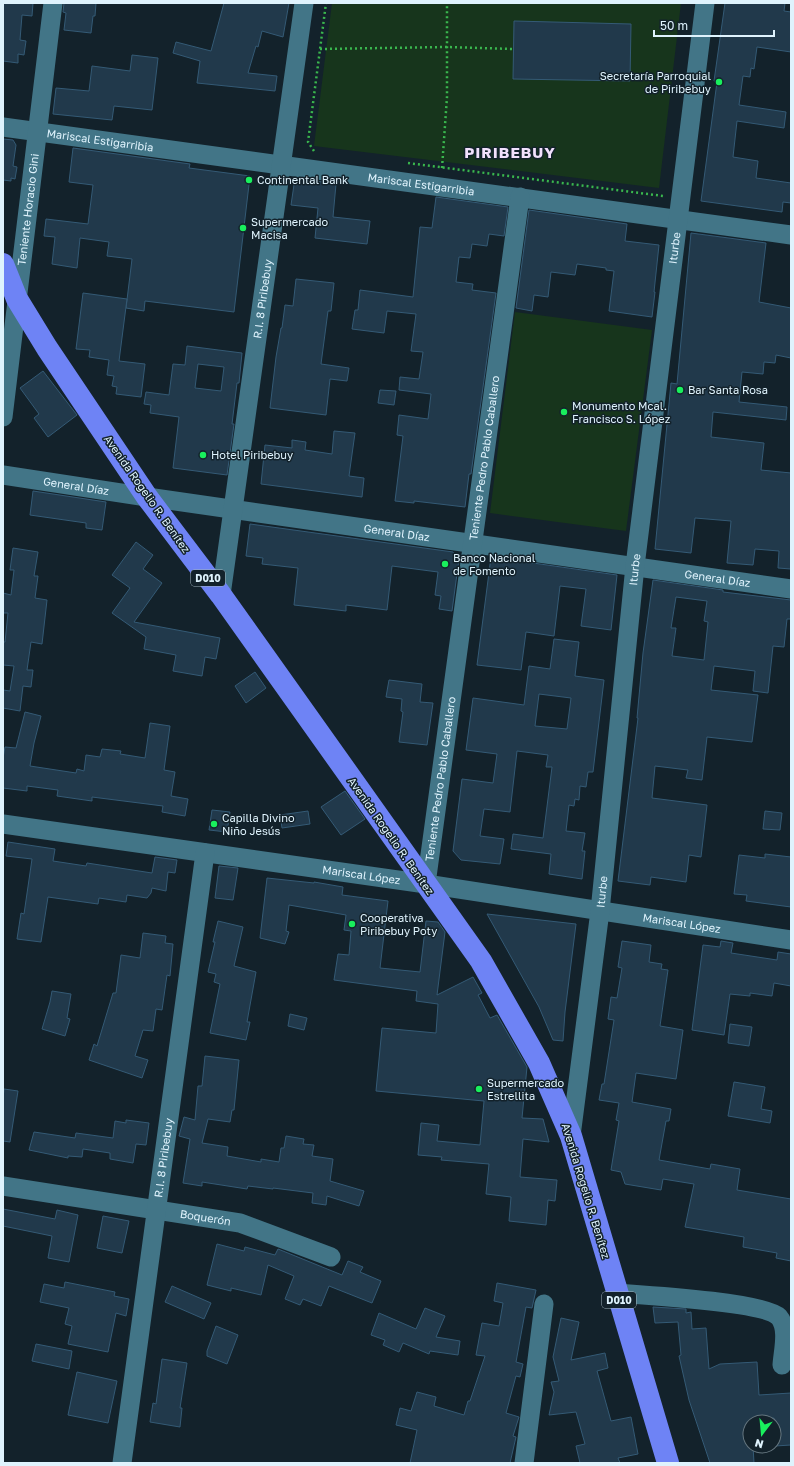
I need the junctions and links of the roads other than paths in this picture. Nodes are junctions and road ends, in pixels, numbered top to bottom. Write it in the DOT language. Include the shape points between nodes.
graph roads {
  1 [pos="52,3"];
  2 [pos="304,3"];
  3 [pos="705,3"];
  4 [pos="3,127"];
  5 [pos="38,132"];
  6 [pos="282,165"];
  7 [pos="520,197"];
  8 [pos="678,219"];
  9 [pos="791,234"];
  10 [pos="3,264"];
  11 [pos="17,299"];
  12 [pos="3,416"];
  13 [pos="3,475"];
  14 [pos="147,497"];
  15 [pos="233,510"];
  16 [pos="471,543"];
  17 [pos="635,566"];
  18 [pos="791,589"];
  19 [pos="221,595"];
  20 [pos="3,824"];
  21 [pos="204,853"];
  22 [pos="426,884"];
  23 [pos="600,911"];
  24 [pos="791,940"];
  25 [pos="570,1136"];
  26 [pos="3,1186"];
  27 [pos="156,1210"];
  28 [pos="331,1257"];
  29 [pos="617,1293"];
  30 [pos="544,1304"];
  31 [pos="782,1365"];
  32 [pos="122,1463"];
  33 [pos="524,1463"];
  34 [pos="668,1463"];
  1 -- 5 [label="street, Teniente Horacio Gini"];
  2 -- 6 [label="street, R.I. 8 Piribebuy"];
  3 -- 8 [label="street, Iturbe"];
  4 -- 5 [label="street, Mariscal Estigarribia"];
  5 -- 6 [label="street, Mariscal Estigarribia"];
  5 -- 11 [label="street, Teniente Horacio Gini"];
  6 -- 7 [label="street, Mariscal Estigarribia"];
  6 -- 15 [label="street, R.I. 8 Piribebuy"];
  7 -- 8 [label="street, Mariscal Estigarribia"];
  7 -- 16 [label="street, Teniente Pedro Pablo Caballero"];
  8 -- 9 [label="street, Mariscal Estigarribia"];
  8 -- 17 [label="street, Iturbe"];
  10 -- 11 [label="main road, Avenida Rogelio R. Benítez / D010"];
  11 -- 12 [label="street, Teniente Horacio Gini"];
  11 -- 14 [label="main road, Avenida Rogelio R. Benítez / D010"];
  13 -- 14 [label="street, General Díaz"];
  14 -- 15 [label="street, General Díaz"];
  14 -- 19 [label="main road, Avenida Rogelio R. Benítez / D010"];
  15 -- 16 [label="street, General Díaz"];
  15 -- 19 [label="street, R.I. 8 Piribebuy"];
  16 -- 17 [label="street, General Díaz"];
  16 -- 22 [label="street, Teniente Pedro Pablo Caballero"];
  17 -- 18 [label="street, General Díaz"];
  17 -- 23 [label="street, Iturbe"];
  19 -- 22 [label="main road, Avenida Rogelio R. Benítez / D010"];
  20 -- 21 [label="street, Mariscal López"];
  21 -- 22 [label="street, Mariscal López"];
  21 -- 27 [label="street, R.I. 8 Piribebuy"];
  22 -- 23 [label="street, Mariscal López"];
  22 -- 25 [label="main road, Avenida Rogelio R. Benítez / D010" via="481,961 539,1063"];
  23 -- 24 [label="street, Mariscal López"];
  23 -- 25 [label="street, Iturbe"];
  25 -- 29 [label="main road, Avenida Rogelio R. Benítez / D010"];
  26 -- 27 [label="street, Boquerón"];
  27 -- 28 [label="street, Boquerón" via="240,1223"];
  27 -- 32 [label="street, R.I. 8 Piribebuy"];
  29 -- 31 [label="street" via="741,1305 763,1310 778,1317 784,1328"];
  29 -- 34 [label="main road, Avenida Rogelio R. Benítez / D010"];
  30 -- 33 [label="street"];
}
